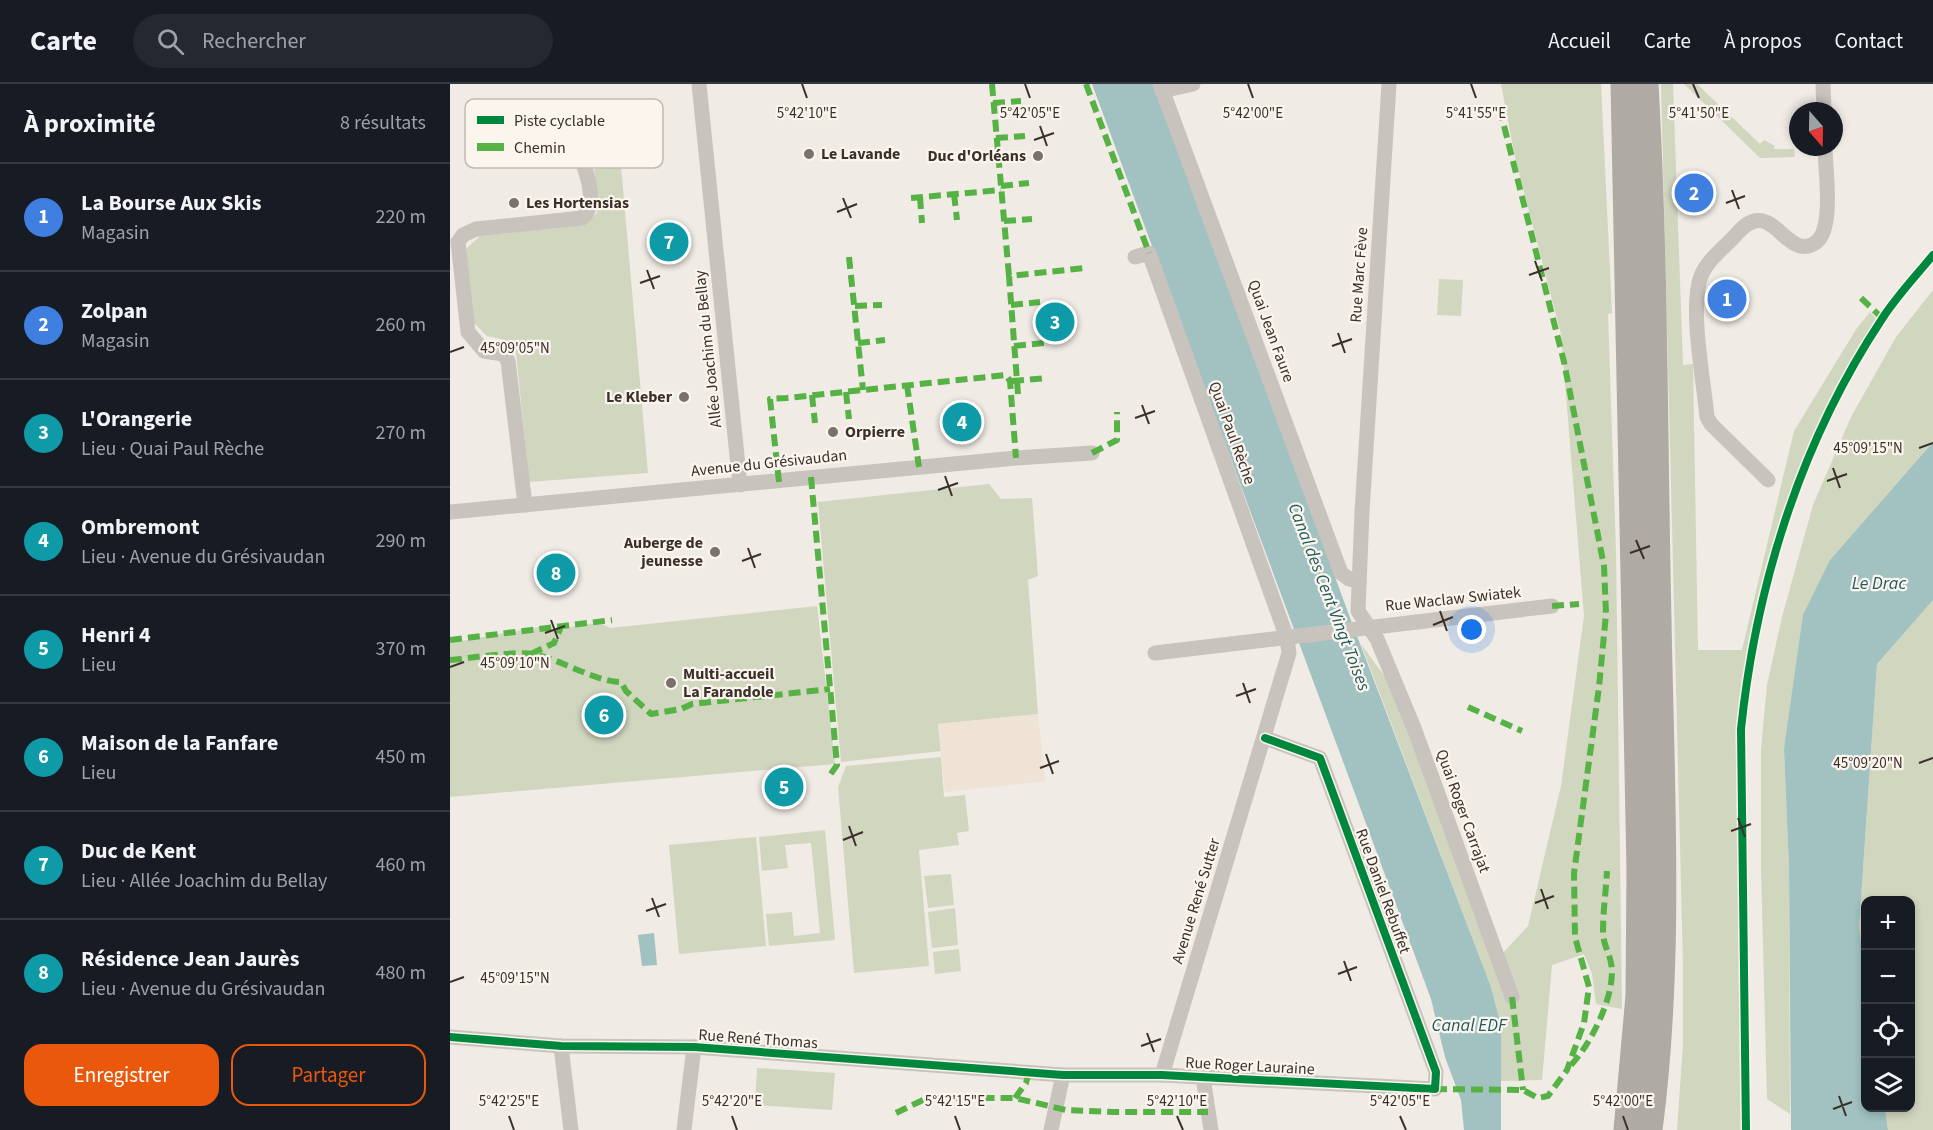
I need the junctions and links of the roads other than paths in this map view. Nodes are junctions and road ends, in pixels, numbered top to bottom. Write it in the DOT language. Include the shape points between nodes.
graph roads {
  1 [pos="699,84"];
  2 [pos="1193,84"];
  3 [pos="1389,84"];
  4 [pos="1611,84"];
  5 [pos="1624,84"];
  6 [pos="1645,84"];
  7 [pos="1653,84"];
  8 [pos="1823,84"];
  9 [pos="1161,87"];
  10 [pos="1824,102"];
  11 [pos="1647,130"];
  12 [pos="1825,156"];
  13 [pos="585,168"];
  14 [pos="1626,247"];
  15 [pos="1135,257"];
  16 [pos="1092,453"];
  17 [pos="1768,480"];
  18 [pos="740,485"];
  19 [pos="525,505"];
  20 [pos="450,512"];
  21 [pos="1359,581"];
  22 [pos="1552,606"];
  23 [pos="1358,611"];
  24 [pos="1368,631"];
  25 [pos="1291,638"];
  26 [pos="1155,654"];
  27 [pos="1659,699"];
  28 [pos="1265,738"];
  29 [pos="1512,997"];
  30 [pos="450,1036"];
  31 [pos="561,1046"];
  32 [pos="694,1047"];
  33 [pos="1063,1075"];
  34 [pos="1162,1075"];
  35 [pos="1203,1077"];
  36 [pos="1435,1089"];
  37 [pos="570,1130"];
  38 [pos="684,1130"];
  39 [pos="1051,1130"];
  40 [pos="1211,1130"];
  41 [pos="1627,1130"];
  42 [pos="1649,1130"];
  43 [pos="1665,1130"];
  1 -- 18 [label="street, Allée Joachim du Bellay"];
  2 -- 9 [label="street"];
  3 -- 21 [label="street, Rue Marc Fève"];
  4 -- 14 [label="highway" via="1618,227"];
  5 -- 14 [label="highway"];
  6 -- 11 [label="highway"];
  7 -- 11 [label="highway"];
  8 -- 10 [label="street"];
  9 -- 21 [label="street, Quai Jean Faure" via="1341,573"];
  11 -- 27 [label="highway"];
  12 -- 17 [label="street" via="1827,226 1816,243 1794,244 1766,222 1755,220 1707,264 1700,278 1699,352 1707,417"];
  13 -- 19 [label="street" via="590,207 582,218 476,229 458,242 468,332 484,351 502,354 508,361"];
  14 -- 41 [label="highway" via="1640,869 1639,996"];
  15 -- 25 [label="street, Quai Paul Rèche" via="1149,253"];
  16 -- 18 [label="street, Avenue du Grésivaudan"];
  18 -- 19 [label="street, Avenue du Grésivaudan"];
  19 -- 20 [label="street, Avenue du Grésivaudan"];
  21 -- 23 [label="street, Rue Marc Fève"];
  22 -- 24 [label="street, Rue Waclaw Swiatek"];
  23 -- 24 [label="street, Quai Roger Carrajat"];
  24 -- 25 [label="street, Rue Waclaw Swiatek"];
  24 -- 29 [label="street, Quai Roger Carrajat" via="1414,728"];
  25 -- 26 [label="street, Rue Waclaw Swiatek"];
  25 -- 28 [label="street, Avenue René Sutter"];
  27 -- 42 [label="highway" via="1661,966"];
  27 -- 43 [label="highway" via="1669,723 1673,910 1672,1055"];
  28 -- 34 [label="street, Avenue René Sutter"];
  28 -- 36 [label="street, Rue Daniel Rebuffet" via="1320,758 1436,1072"];
  30 -- 31 [label="street, Rue René Thomas"];
  31 -- 32 [label="street, Rue René Thomas"];
  31 -- 37 [label="street"];
  32 -- 33 [label="street, Rue René Thomas"];
  32 -- 38 [label="street"];
  33 -- 34 [label="street, Rue Roger Lauraine"];
  33 -- 39 [label="street"];
  34 -- 35 [label="street, Rue Roger Lauraine"];
  35 -- 36 [label="street, Rue Roger Lauraine"];
  35 -- 40 [label="street"];
}
